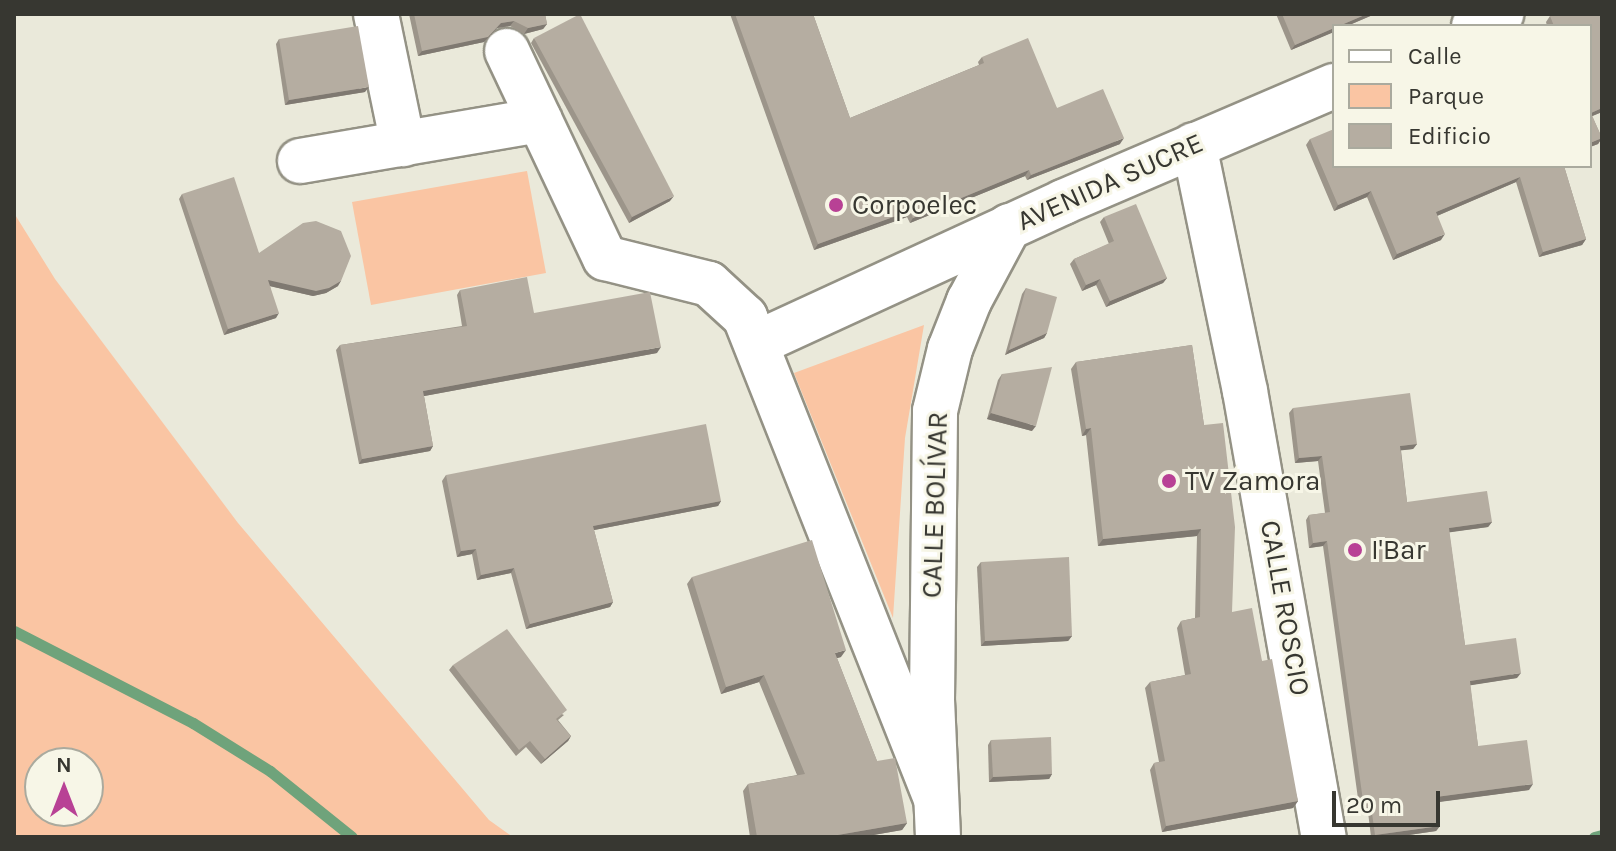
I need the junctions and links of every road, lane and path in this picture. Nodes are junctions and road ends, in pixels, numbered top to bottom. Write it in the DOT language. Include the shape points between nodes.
graph roads {
  1 [pos="376,14"];
  2 [pos="1501,14"];
  3 [pos="1478,24"];
  4 [pos="507,51"];
  5 [pos="1332,87"];
  6 [pos="540,120"];
  7 [pos="403,144"];
  8 [pos="1194,145"];
  9 [pos="300,161"];
  10 [pos="1009,226"];
  11 [pos="757,343"];
  12 [pos="937,818"];
  13 [pos="1324,837"];
  1 -- 7 [label="street"];
  2 -- 3 [label="street"];
  4 -- 6 [label="street"];
  5 -- 8 [label="street, AVENIDA SUCRE"];
  6 -- 7 [label="street"];
  6 -- 11 [label="street, CALLE BOLÍVAR" via="605,258 709,284 745,317"];
  7 -- 9 [label="street"];
  8 -- 10 [label="street, AVENIDA SUCRE"];
  8 -- 13 [label="street, CALLE ROSCIO" via="1255,446"];
  10 -- 11 [label="street, AVENIDA SUCRE"];
  10 -- 12 [label="street, CALLE BOLÍVAR" via="964,313 935,411 932,701"];
  11 -- 12 [label="street, CALLE BOLÍVAR"];
}
